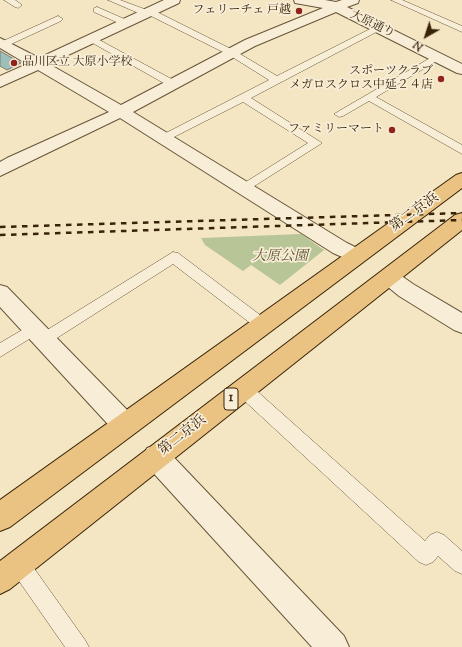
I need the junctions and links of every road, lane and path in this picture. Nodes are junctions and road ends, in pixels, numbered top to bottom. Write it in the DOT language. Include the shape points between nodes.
graph roads {
  1 [pos="8,0"];
  2 [pos="112,0"];
  3 [pos="174,0"];
  4 [pos="300,0"];
  5 [pos="353,0"];
  6 [pos="395,0"];
  7 [pos="18,5"];
  8 [pos="337,8"];
  9 [pos="97,10"];
  10 [pos="148,13"];
  11 [pos="58,19"];
  12 [pos="126,23"];
  13 [pos="379,28"];
  14 [pos="462,29"];
  15 [pos="92,39"];
  16 [pos="2,43"];
  17 [pos="232,53"];
  18 [pos="437,57"];
  19 [pos="39,64"];
  20 [pos="461,68"];
  21 [pos="277,80"];
  22 [pos="0,82"];
  23 [pos="173,84"];
  24 [pos="369,97"];
  25 [pos="244,98"];
  26 [pos="121,112"];
  27 [pos="339,114"];
  28 [pos="164,138"];
  29 [pos="462,150"];
  30 [pos="0,170"];
  31 [pos="462,178"];
  32 [pos="245,188"];
  33 [pos="462,220"];
  34 [pos="356,256"];
  35 [pos="389,277"];
  36 [pos="0,293"];
  37 [pos="462,324"];
  38 [pos="263,325"];
  39 [pos="39,334"];
  40 [pos="0,351"];
  41 [pos="243,390"];
  42 [pos="125,425"];
  43 [pos="156,457"];
  44 [pos="0,517"];
  45 [pos="19,564"];
  46 [pos="462,564"];
  47 [pos="0,579"];
  48 [pos="78,647"];
  49 [pos="333,647"];
  1 -- 7 [label="lane"];
  2 -- 10 [label="lane"];
  3 -- 10 [label="street"];
  4 -- 8 [label="street, 大原通り"];
  5 -- 8 [label="street"];
  6 -- 14 [label="lane"];
  8 -- 13 [label="street, 大原通り"];
  8 -- 17 [label="street" via="250,43"];
  9 -- 12 [label="lane"];
  10 -- 12 [label="street"];
  10 -- 17 [label="lane"];
  11 -- 16 [label="lane"];
  12 -- 15 [label="street"];
  13 -- 18 [label="street, 大原通り"];
  13 -- 21 [label="lane"];
  15 -- 19 [label="street"];
  15 -- 23 [label="lane"];
  16 -- 19 [label="street"];
  17 -- 21 [label="lane"];
  17 -- 23 [label="street"];
  18 -- 20 [label="street, 大原通り"];
  18 -- 24 [label="lane"];
  19 -- 22 [label="street"];
  19 -- 26 [label="street"];
  21 -- 25 [label="lane"];
  23 -- 26 [label="street"];
  24 -- 27 [label="lane"];
  24 -- 29 [label="lane"];
  25 -- 28 [label="lane"];
  25 -- 32 [label="lane" via="316,143"];
  26 -- 28 [label="street"];
  26 -- 30 [label="street"];
  28 -- 32 [label="street"];
  31 -- 34 [label="highway, 第二京浜"];
  32 -- 34 [label="street"];
  33 -- 35 [label="highway, 第二京浜 / 1"];
  34 -- 38 [label="highway, 第二京浜"];
  35 -- 37 [label="street"];
  35 -- 41 [label="highway, 第二京浜 / 1"];
  36 -- 39 [label="street"];
  38 -- 39 [label="lane" via="173,257"];
  38 -- 42 [label="highway, 第二京浜"];
  39 -- 40 [label="lane"];
  39 -- 42 [label="street"];
  41 -- 43 [label="highway, 第二京浜 / 1"];
  41 -- 46 [label="lane" via="426,555 437,542"];
  42 -- 44 [label="highway, 第二京浜"];
  43 -- 45 [label="highway, 第二京浜 / 1"];
  43 -- 49 [label="street"];
  45 -- 47 [label="highway, 第二京浜 / 1"];
  45 -- 48 [label="lane"];
}
